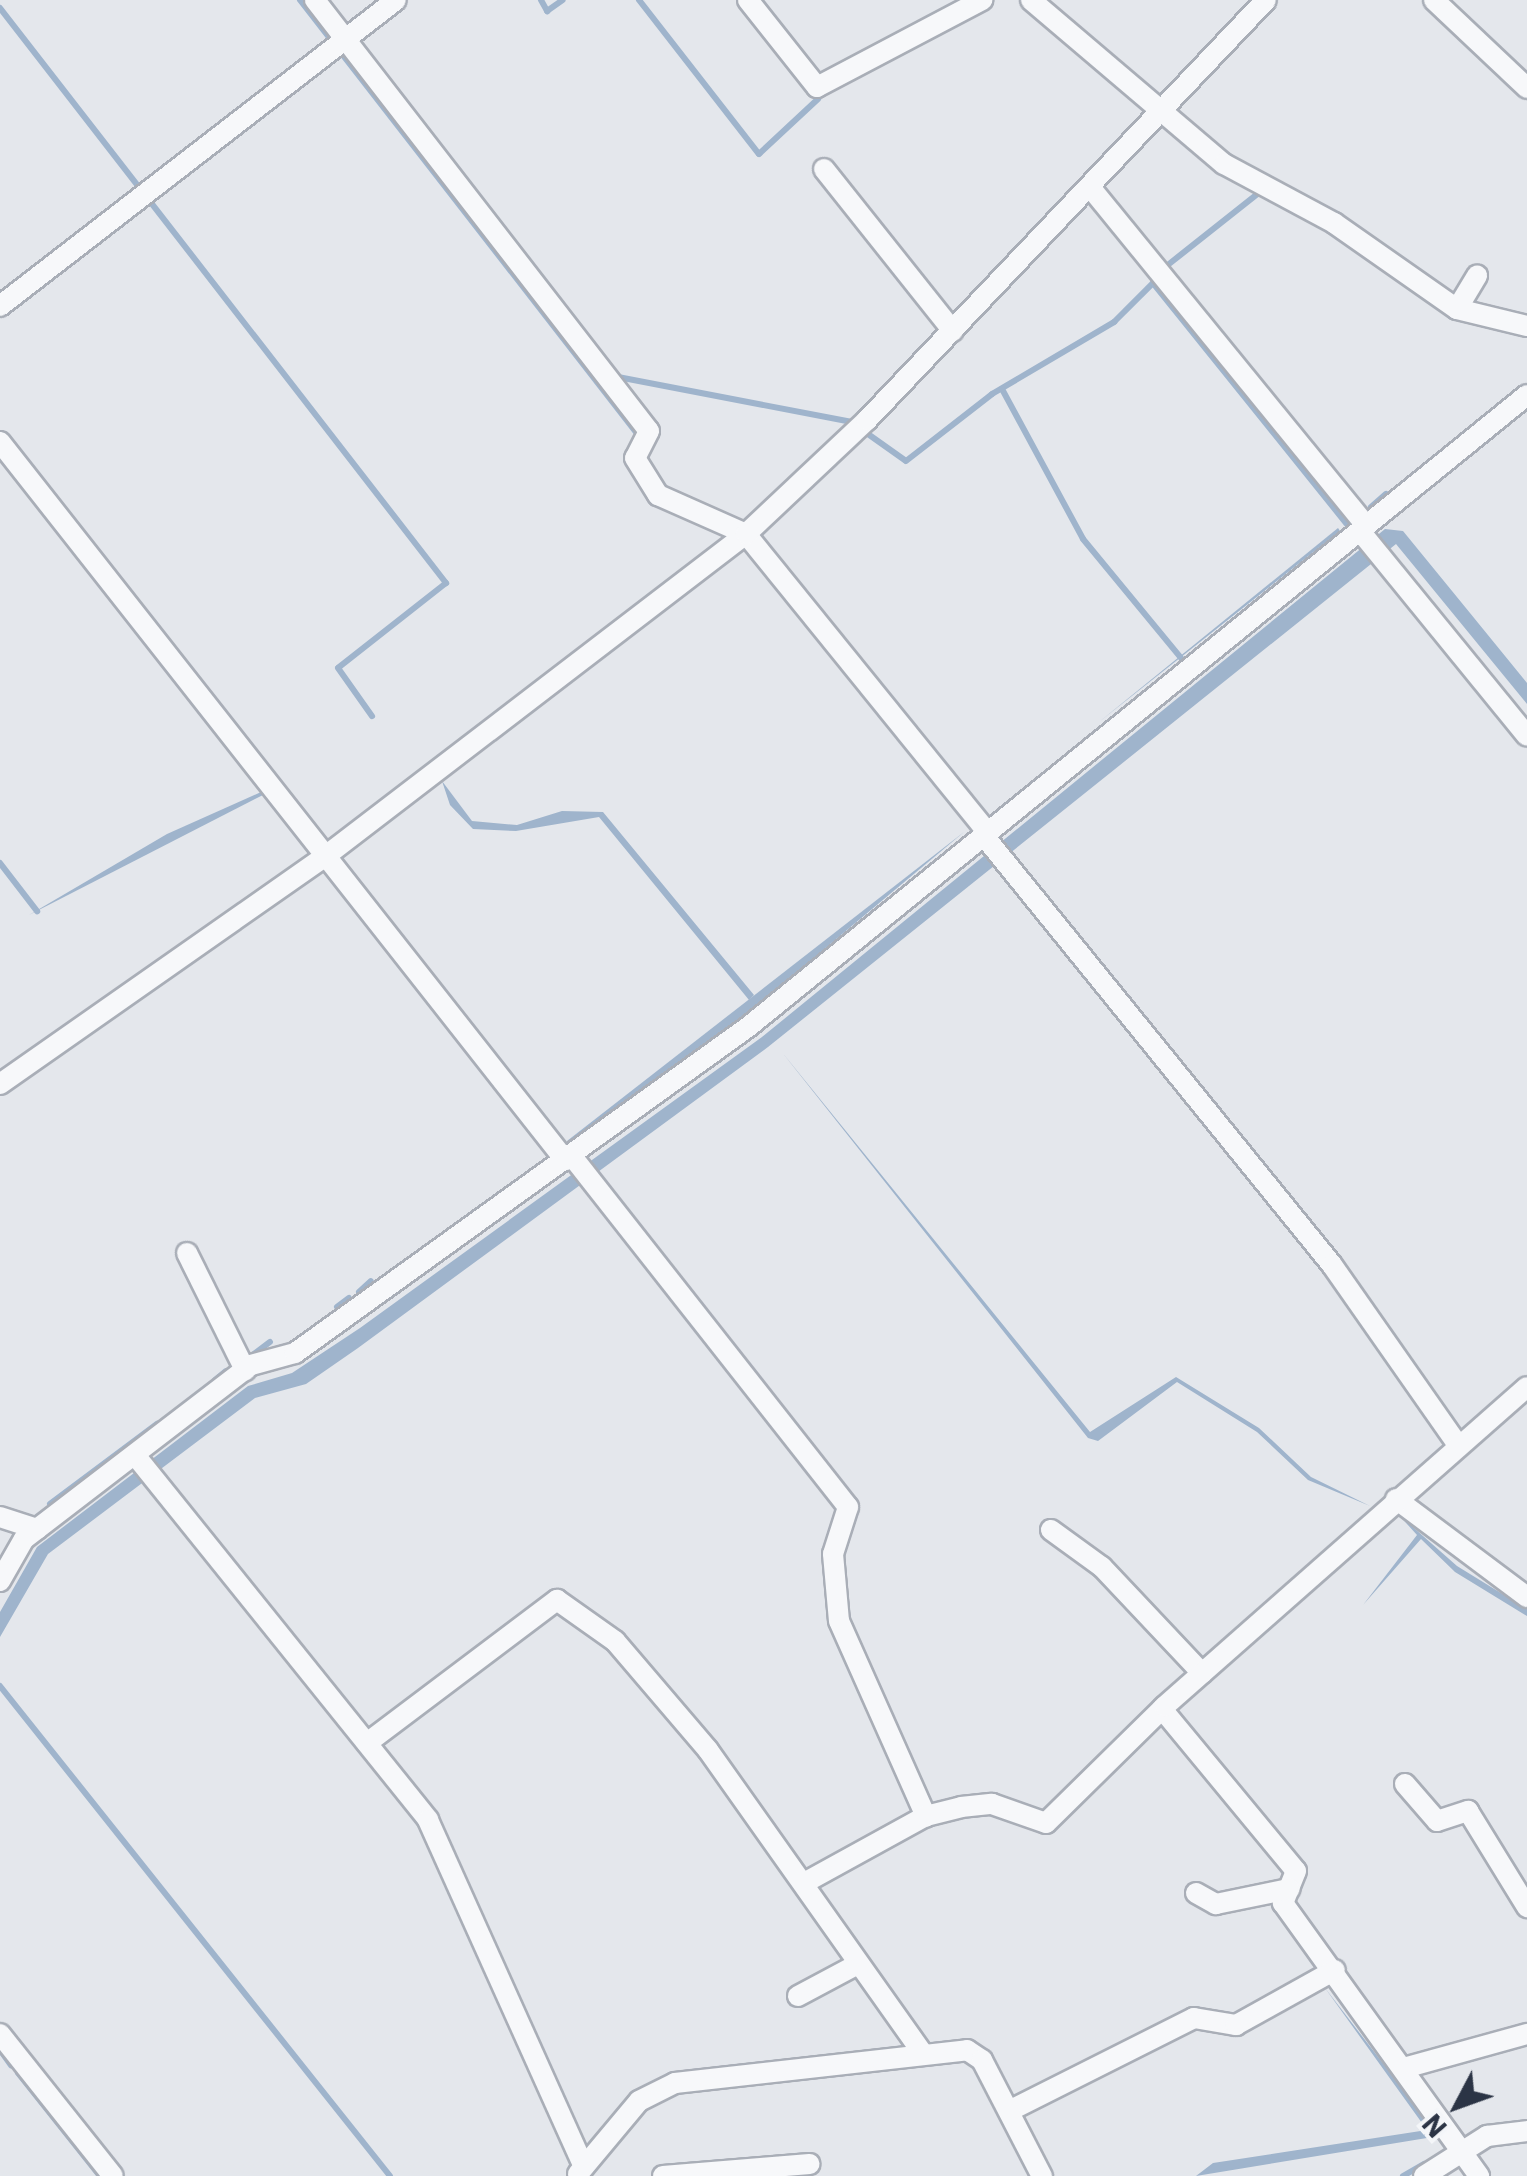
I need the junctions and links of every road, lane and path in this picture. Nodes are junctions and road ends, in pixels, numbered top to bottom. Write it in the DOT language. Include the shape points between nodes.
graph roads {
  1 [pos="314,0"];
  2 [pos="396,0"];
  3 [pos="748,0"];
  4 [pos="982,0"];
  5 [pos="1032,0"];
  6 [pos="1266,0"];
  7 [pos="1434,0"];
  8 [pos="344,38"];
  9 [pos="1527,88"];
  10 [pos="1166,108"];
  11 [pos="824,169"];
  12 [pos="1090,187"];
  13 [pos="1477,276"];
  14 [pos="0,306"];
  15 [pos="1457,309"];
  16 [pos="1527,326"];
  17 [pos="953,330"];
  18 [pos="1527,395"];
  19 [pos="0,442"];
  20 [pos="1364,532"];
  21 [pos="746,534"];
  22 [pos="1527,736"];
  23 [pos="987,838"];
  24 [pos="323,858"];
  25 [pos="0,1084"];
  26 [pos="568,1157"];
  27 [pos="188,1253"];
  28 [pos="245,1370"];
  29 [pos="1527,1387"];
  30 [pos="1458,1445"];
  31 [pos="143,1466"];
  32 [pos="1396,1499"];
  33 [pos="0,1517"];
  34 [pos="37,1529"];
  35 [pos="1051,1530"];
  36 [pos="0,1582"];
  37 [pos="1527,1597"];
  38 [pos="1202,1673"];
  39 [pos="1162,1709"];
  40 [pos="367,1743"];
  41 [pos="1405,1784"];
  42 [pos="926,1816"];
  43 [pos="804,1883"];
  44 [pos="1289,1889"];
  45 [pos="1196,1894"];
  46 [pos="1527,1907"];
  47 [pos="858,1964"];
  48 [pos="1335,1970"];
  49 [pos="798,1996"];
  50 [pos="0,2034"];
  51 [pos="1527,2034"];
  52 [pos="921,2051"];
  53 [pos="1404,2068"];
  54 [pos="1010,2111"];
  55 [pos="1527,2132"];
  56 [pos="1465,2152"];
  57 [pos="810,2164"];
  58 [pos="581,2172"];
  59 [pos="113,2176"];
  60 [pos="664,2176"];
  61 [pos="1042,2176"];
  62 [pos="1424,2176"];
  63 [pos="1479,2176"];
  1 -- 8 [label="street"];
  2 -- 8 [label="street"];
  3 -- 4 [label="street" via="817,87"];
  5 -- 10 [label="street"];
  6 -- 10 [label="street"];
  7 -- 9 [label="street"];
  8 -- 14 [label="street"];
  8 -- 21 [label="street" via="649,431 635,458 658,494"];
  10 -- 12 [label="street"];
  10 -- 15 [label="street" via="1224,164 1334,223"];
  11 -- 17 [label="street"];
  12 -- 17 [label="street"];
  12 -- 20 [label="street"];
  13 -- 15 [label="street"];
  15 -- 16 [label="street"];
  17 -- 21 [label="street"];
  18 -- 20 [label="street"];
  19 -- 24 [label="street"];
  20 -- 22 [label="street"];
  20 -- 23 [label="street"];
  21 -- 23 [label="street"];
  21 -- 24 [label="street"];
  23 -- 26 [label="street" via="748,1027"];
  23 -- 30 [label="street" via="1332,1265"];
  24 -- 25 [label="street"];
  24 -- 26 [label="street"];
  26 -- 28 [label="street" via="295,1353"];
  26 -- 42 [label="street" via="848,1507 833,1554 838,1621"];
  27 -- 28 [label="street"];
  28 -- 31 [label="street"];
  29 -- 30 [label="street"];
  30 -- 32 [label="street"];
  31 -- 34 [label="street"];
  31 -- 40 [label="street"];
  32 -- 37 [label="street"];
  32 -- 38 [label="street"];
  33 -- 34 [label="street"];
  34 -- 36 [label="street"];
  35 -- 38 [label="street" via="1102,1567"];
  38 -- 39 [label="street"];
  39 -- 42 [label="street" via="1046,1823 992,1804"];
  39 -- 44 [label="street" via="1296,1871"];
  40 -- 43 [label="street" via="557,1600 627,1655"];
  40 -- 58 [label="street" via="428,1820"];
  41 -- 46 [label="street" via="1437,1821 1468,1811"];
  42 -- 43 [label="street"];
  43 -- 47 [label="street"];
  44 -- 45 [label="street" via="1216,1904"];
  44 -- 48 [label="street" via="1283,1903"];
  47 -- 49 [label="street"];
  47 -- 52 [label="street"];
  48 -- 53 [label="street"];
  48 -- 54 [label="street" via="1236,2025 1194,2018"];
  50 -- 59 [label="street"];
  51 -- 53 [label="street"];
  52 -- 54 [label="street" via="967,2050"];
  52 -- 58 [label="street" via="675,2084 639,2101"];
  53 -- 56 [label="street"];
  54 -- 61 [label="street"];
  55 -- 56 [label="street" via="1487,2136"];
  56 -- 62 [label="street"];
  56 -- 63 [label="street"];
  57 -- 60 [label="street"];
}
